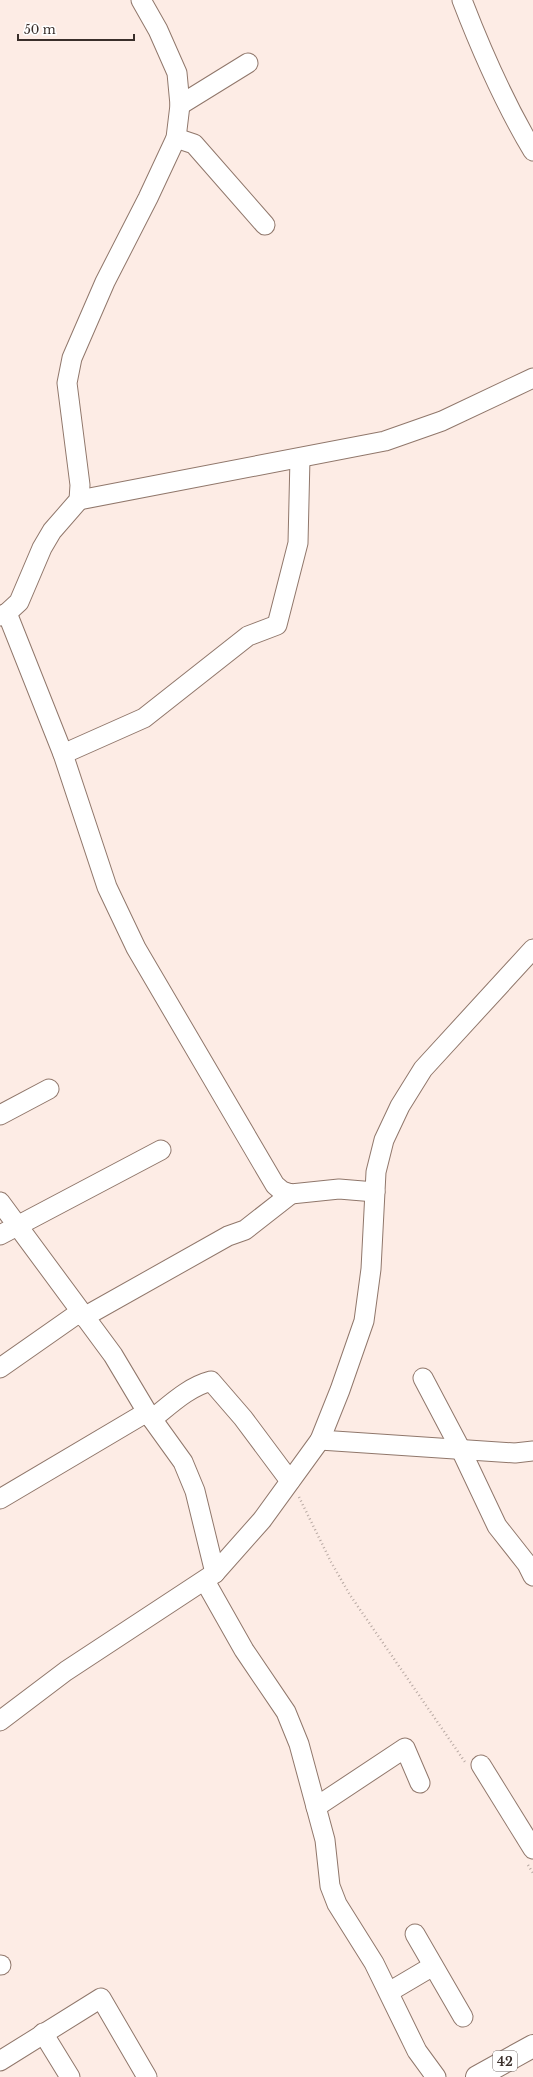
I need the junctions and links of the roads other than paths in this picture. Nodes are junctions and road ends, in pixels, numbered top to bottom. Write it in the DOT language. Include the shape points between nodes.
graph roads {
  1 [pos="141,0"];
  2 [pos="462,0"];
  3 [pos="248,63"];
  4 [pos="180,105"];
  5 [pos="176,138"];
  6 [pos="533,151"];
  7 [pos="265,225"];
  8 [pos="533,378"];
  9 [pos="300,458"];
  10 [pos="79,500"];
  11 [pos="3,615"];
  12 [pos="63,754"];
  13 [pos="533,949"];
  14 [pos="49,1089"];
  15 [pos="0,1115"];
  16 [pos="161,1150"];
  17 [pos="375,1192"];
  18 [pos="291,1194"];
  19 [pos="0,1202"];
  20 [pos="17,1226"];
  21 [pos="0,1235"];
  22 [pos="82,1314"];
  23 [pos="0,1368"];
  24 [pos="424,1378"];
  25 [pos="149,1415"];
  26 [pos="320,1440"];
  27 [pos="461,1450"];
  28 [pos="533,1451"];
  29 [pos="290,1481"];
  30 [pos="0,1499"];
  31 [pos="533,1576"];
  32 [pos="210,1577"];
  33 [pos="0,1721"];
  34 [pos="475,1767"];
  35 [pos="420,1783"];
  36 [pos="316,1807"];
  37 [pos="530,1856"];
  38 [pos="415,1934"];
  39 [pos="433,1966"];
  40 [pos="389,1992"];
  41 [pos="463,2017"];
  42 [pos="43,2033"];
  43 [pos="533,2046"];
  44 [pos="0,2061"];
  45 [pos="70,2077"];
  46 [pos="147,2077"];
  47 [pos="436,2077"];
  48 [pos="477,2077"];
  1 -- 4 [label="street" via="177,73"];
  2 -- 6 [label="street" via="502,92"];
  3 -- 4 [label="street"];
  4 -- 5 [label="street"];
  5 -- 7 [label="street" via="194,144"];
  5 -- 10 [label="street" via="104,282 72,358 67,383 80,485"];
  8 -- 9 [label="street" via="442,421 386,441"];
  9 -- 10 [label="street"];
  9 -- 12 [label="street" via="298,544 276,625 248,636 144,718"];
  10 -- 11 [label="street" via="52,531 19,602"];
  11 -- 12 [label="street"];
  12 -- 18 [label="street" via="107,887 136,948 264,1169 275,1185"];
  13 -- 17 [label="street" via="423,1069 400,1106 384,1140 376,1172"];
  14 -- 15 [label="street"];
  16 -- 20 [label="street"];
  17 -- 18 [label="street" via="340,1189"];
  17 -- 26 [label="street" via="371,1269 364,1321"];
  18 -- 22 [label="street" via="245,1230 228,1236"];
  19 -- 20 [label="street"];
  20 -- 21 [label="street"];
  20 -- 22 [label="street"];
  22 -- 23 [label="street"];
  22 -- 25 [label="street" via="112,1355"];
  24 -- 27 [label="street"];
  25 -- 29 [label="street" via="201,1383 211,1381 243,1418"];
  25 -- 30 [label="street"];
  25 -- 32 [label="street" via="182,1462 195,1491"];
  26 -- 27 [label="street"];
  26 -- 29 [label="street"];
  27 -- 28 [label="street" via="516,1453"];
  27 -- 31 [label="street" via="497,1526 527,1564"];
  29 -- 32 [label="street" via="262,1520"];
  32 -- 33 [label="street" via="66,1671"];
  32 -- 36 [label="street" via="244,1650 286,1712 299,1744"];
  34 -- 37 [label="street"];
  35 -- 36 [label="street" via="405,1748"];
  36 -- 40 [label="street" via="325,1840 332,1892"];
  38 -- 39 [label="street"];
  39 -- 40 [label="street"];
  39 -- 41 [label="street"];
  40 -- 47 [label="street" via="417,2052"];
  42 -- 44 [label="street"];
  42 -- 45 [label="street"];
  42 -- 46 [label="street" via="101,1998"];
  43 -- 48 [label="main road, 42"];
}
